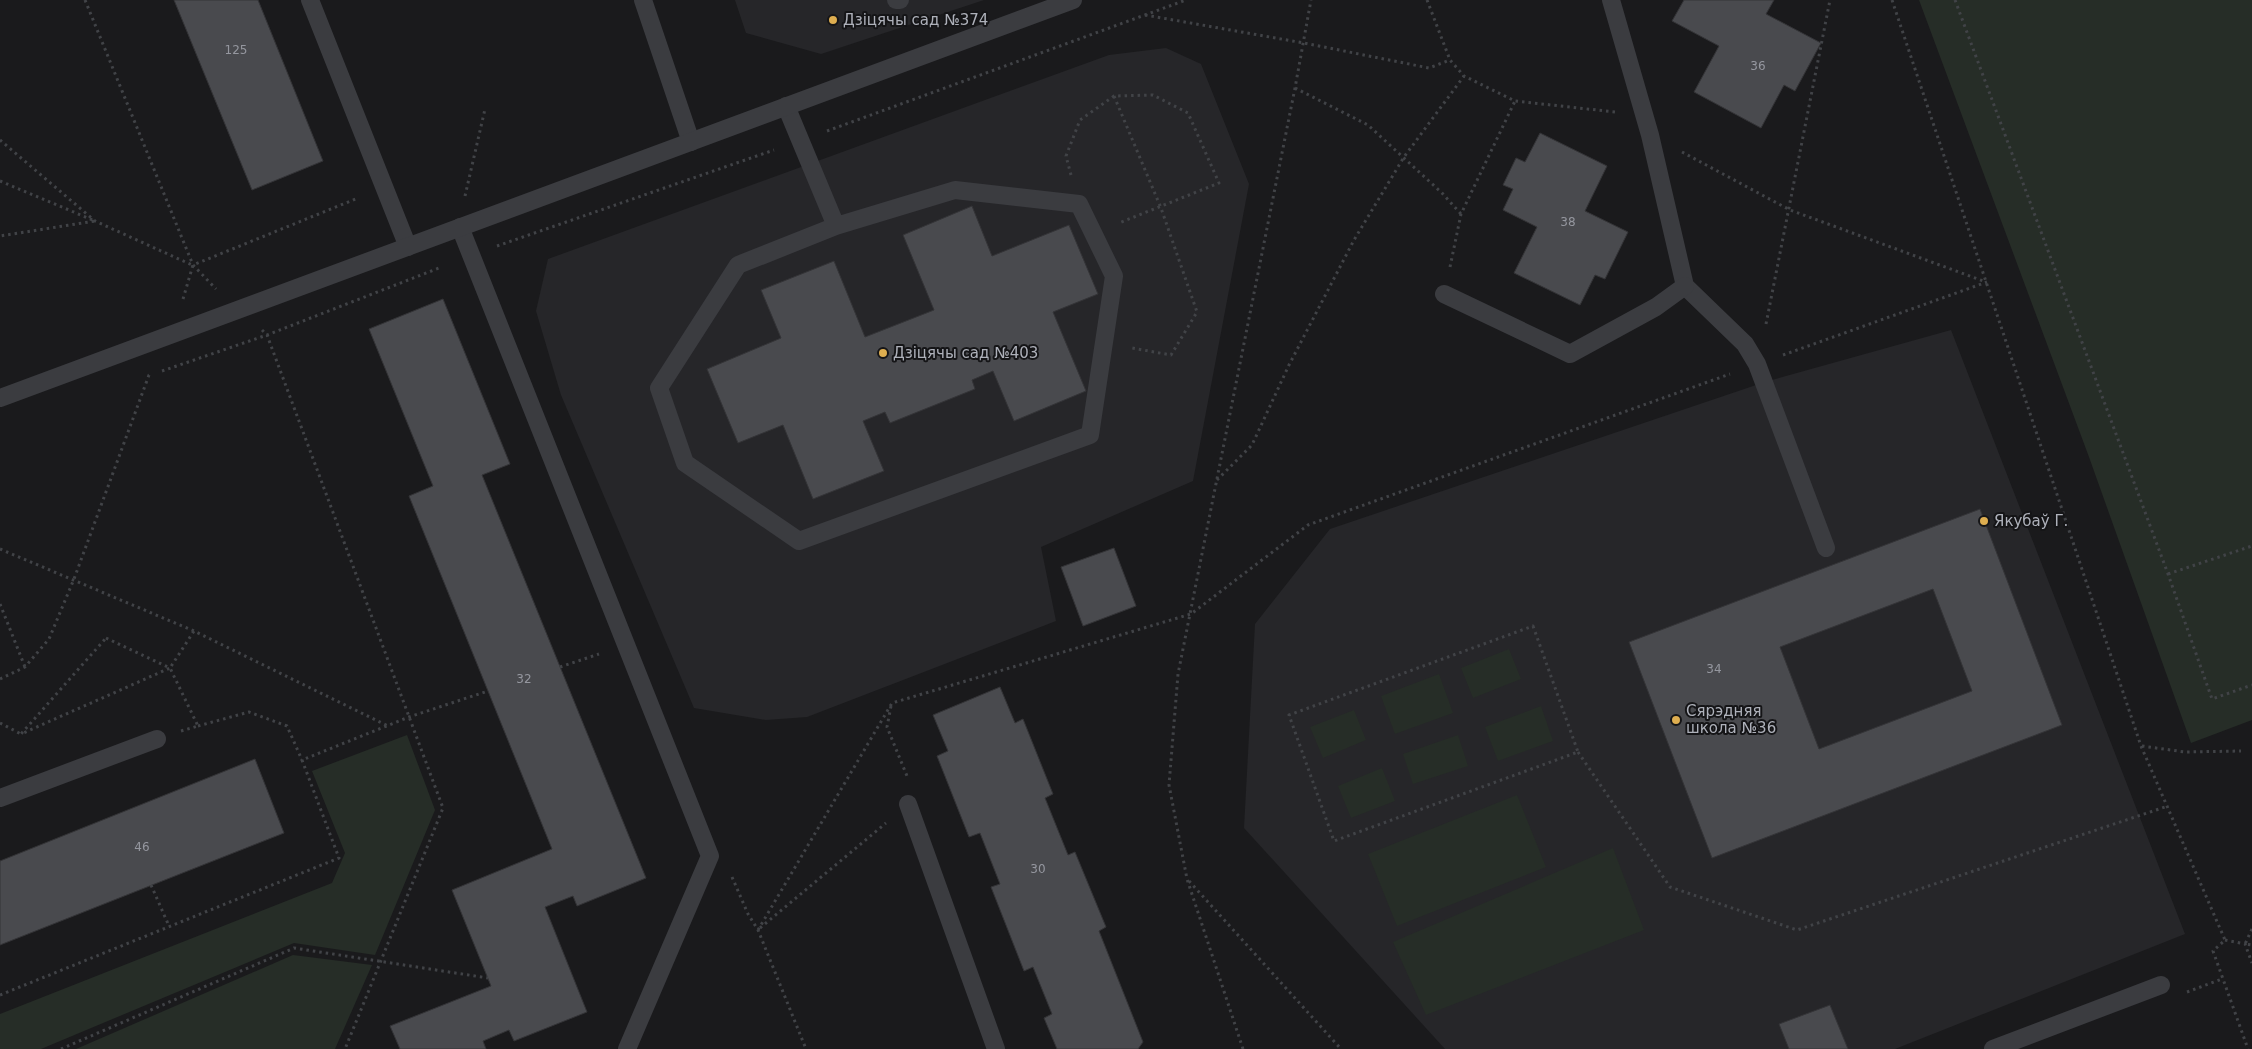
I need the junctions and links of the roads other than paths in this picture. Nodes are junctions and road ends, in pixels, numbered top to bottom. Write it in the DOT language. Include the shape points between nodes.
graph roads {
  1 [pos="310,0"];
  2 [pos="643,0"];
  3 [pos="896,0"];
  4 [pos="900,0"];
  5 [pos="1073,0"];
  6 [pos="1611,0"];
  7 [pos="786,106"];
  8 [pos="691,142"];
  9 [pos="836,226"];
  10 [pos="460,228"];
  11 [pos="408,247"];
  12 [pos="1684,286"];
  13 [pos="1444,294"];
  14 [pos="0,398"];
  15 [pos="1826,548"];
  16 [pos="157,738"];
  17 [pos="0,798"];
  18 [pos="908,804"];
  19 [pos="2161,985"];
  20 [pos="627,1049"];
  21 [pos="996,1049"];
  22 [pos="1993,1049"];
  1 -- 11 [label="lane"];
  2 -- 8 [label="lane"];
  3 -- 4 [label="lane"];
  5 -- 7 [label="lane"];
  6 -- 12 [label="lane" via="1650,134"];
  7 -- 8 [label="lane"];
  7 -- 9 [label="lane"];
  8 -- 10 [label="lane"];
  9 -- 9 [label="lane" via="738,265 659,388 685,463 799,542 1090,434 1114,276 1079,204 955,190"];
  10 -- 11 [label="lane"];
  10 -- 20 [label="lane" via="710,856"];
  11 -- 14 [label="lane"];
  12 -- 13 [label="lane" via="1656,307 1570,354"];
  12 -- 15 [label="lane" via="1745,344 1757,364"];
  16 -- 17 [label="lane"];
  18 -- 21 [label="lane"];
  19 -- 22 [label="lane"];
}
